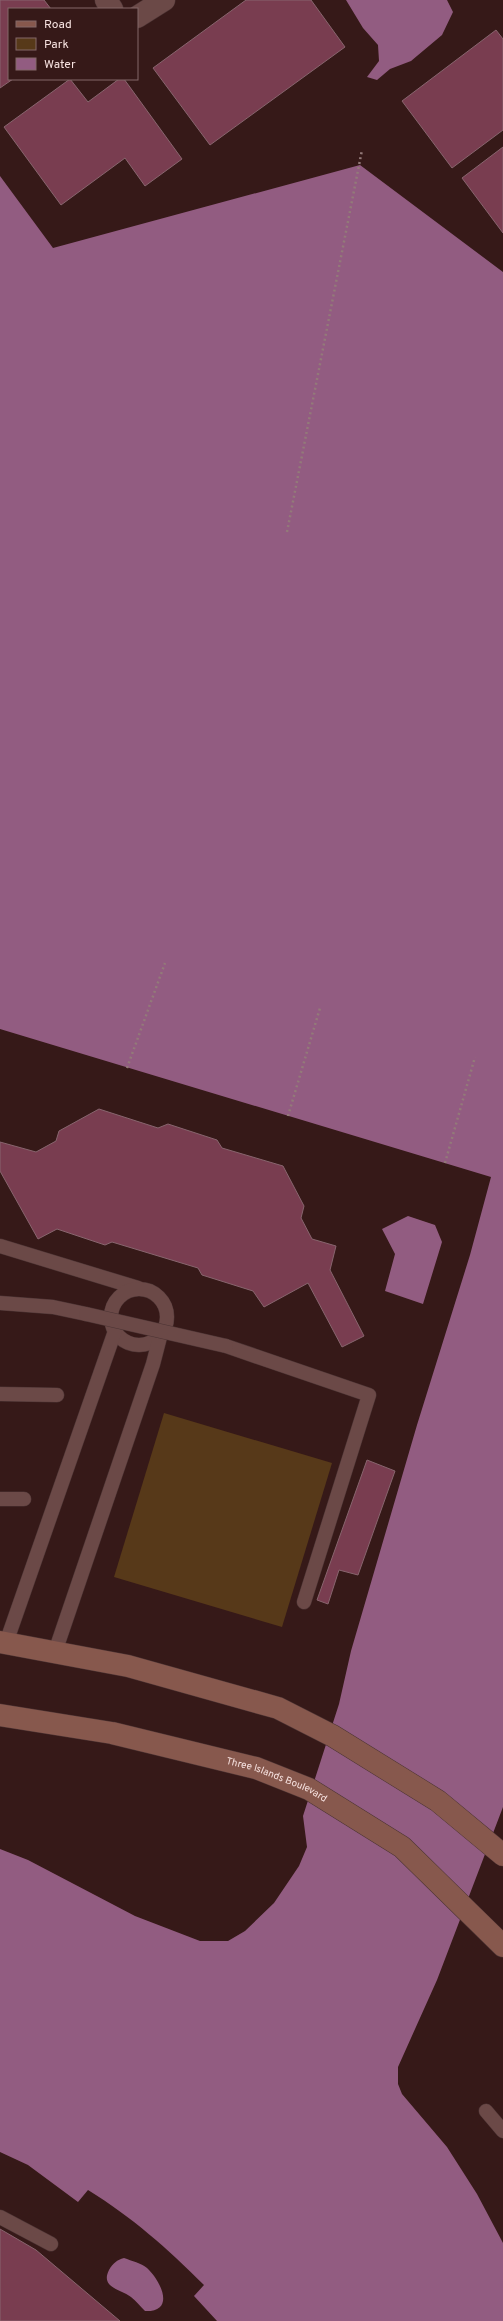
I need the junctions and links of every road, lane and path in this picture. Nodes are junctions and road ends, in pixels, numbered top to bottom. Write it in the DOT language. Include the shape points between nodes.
graph roads {
  1 [pos="164,0"];
  2 [pos="138,16"];
  3 [pos="362,150"];
  4 [pos="287,532"];
  5 [pos="165,963"];
  6 [pos="320,1008"];
  7 [pos="475,1057"];
  8 [pos="127,1068"];
  9 [pos="288,1116"];
  10 [pos="445,1162"];
  11 [pos="0,1246"];
  12 [pos="138,1288"];
  13 [pos="0,1303"];
  14 [pos="115,1331"];
  15 [pos="160,1337"];
  16 [pos="0,1394"];
  17 [pos="57,1394"];
  18 [pos="0,1499"];
  19 [pos="24,1499"];
  20 [pos="304,1602"];
  21 [pos="3,1643"];
  22 [pos="55,1652"];
  23 [pos="0,1715"];
  24 [pos="503,1855"];
  25 [pos="501,1943"];
  26 [pos="486,2111"];
  27 [pos="503,2131"];
  28 [pos="0,2216"];
  29 [pos="51,2244"];
  1 -- 2 [label="street"];
  3 -- 4 [label="path"];
  5 -- 8 [label="path"];
  6 -- 9 [label="path"];
  7 -- 10 [label="path"];
  11 -- 12 [label="lane"];
  12 -- 14 [label="lane" via="122,1294 112,1307"];
  12 -- 15 [label="lane" via="156,1294 167,1310 165,1328"];
  13 -- 20 [label="lane, bridge" via="53,1307 226,1346 369,1395"];
  14 -- 15 [label="lane" via="127,1342 136,1345 145,1345"];
  14 -- 21 [label="lane"];
  15 -- 22 [label="lane"];
  16 -- 17 [label="lane"];
  18 -- 19 [label="lane"];
  21 -- 22 [label="street"];
  22 -- 24 [label="street" via="128,1666 278,1708 333,1736 438,1802"];
  23 -- 25 [label="street, Three Islands Boulevard" via="112,1733 256,1768 309,1789 402,1847"];
  26 -- 27 [label="lane"];
  28 -- 29 [label="lane"];
}
